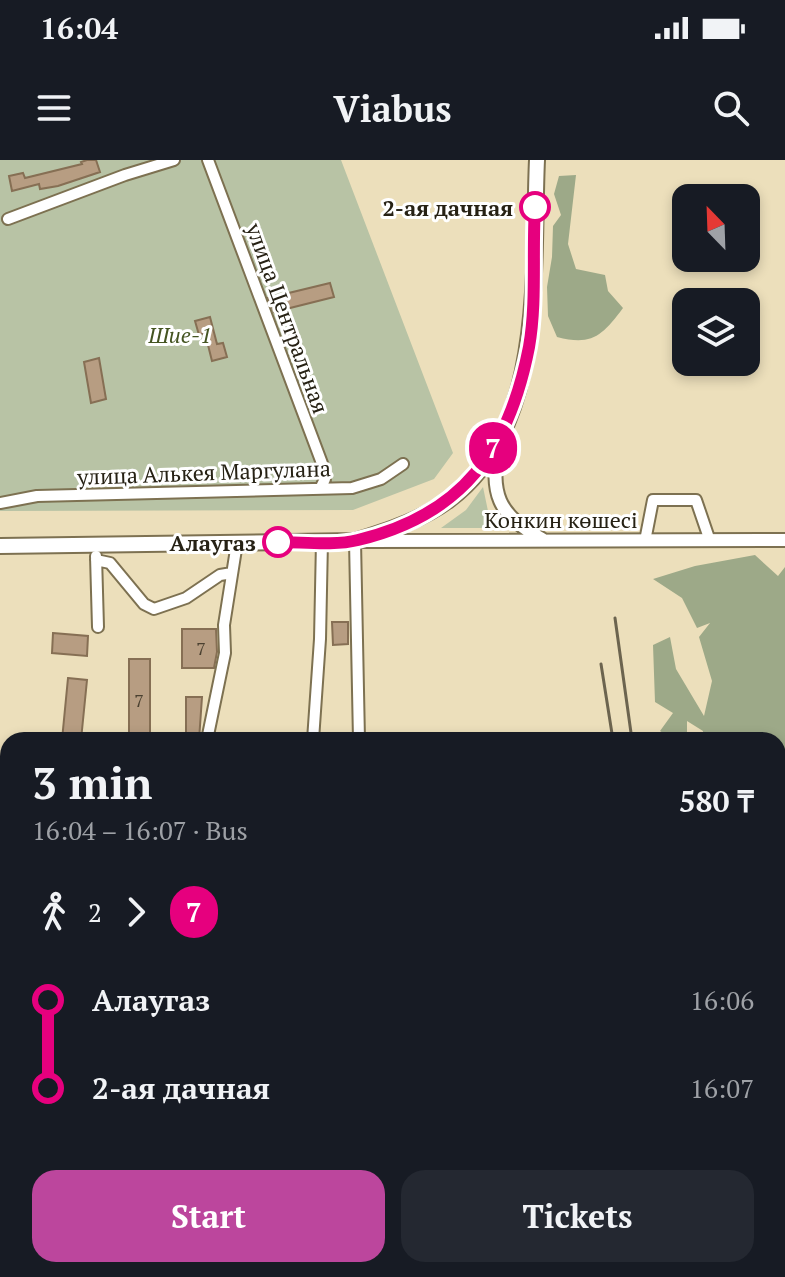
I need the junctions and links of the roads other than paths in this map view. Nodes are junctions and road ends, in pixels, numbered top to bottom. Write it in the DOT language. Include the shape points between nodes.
graph roads {
  1 [pos="174,160"];
  2 [pos="208,160"];
  3 [pos="537,160"];
  4 [pos="8,219"];
  5 [pos="499,439"];
  6 [pos="403,464"];
  7 [pos="320,489"];
  8 [pos="0,503"];
  9 [pos="785,540"];
  10 [pos="322,541"];
  11 [pos="355,541"];
  12 [pos="545,541"];
  13 [pos="645,541"];
  14 [pos="710,541"];
  15 [pos="237,543"];
  16 [pos="0,546"];
  17 [pos="96,553"];
  18 [pos="232,573"];
  19 [pos="98,627"];
  20 [pos="209,732"];
  21 [pos="314,732"];
  22 [pos="359,732"];
  1 -- 4 [label="street"];
  2 -- 7 [label="street, улица Центральная" via="323,466"];
  3 -- 5 [label="highway" via="529,346"];
  5 -- 11 [label="highway" via="482,467 451,498 404,525"];
  5 -- 12 [label="main road" via="494,472 503,508 516,525"];
  6 -- 7 [label="street, улица Алькея Маргулана" via="381,479 352,488"];
  7 -- 8 [label="street, улица Алькея Маргулана" via="37,496"];
  9 -- 14 [label="main road, Конкин көшесі"];
  10 -- 11 [label="highway, Конкин көшесі"];
  10 -- 15 [label="highway, Конкин көшесі"];
  10 -- 21 [label="street"];
  11 -- 12 [label="main road, Конкин көшесі"];
  11 -- 22 [label="street"];
  12 -- 13 [label="main road, Конкин көшесі"];
  13 -- 14 [label="main road, Конкин көшесі"];
  13 -- 14 [label="street" via="653,500 696,500"];
  15 -- 17 [label="highway, Конкин көшесі"];
  15 -- 18 [label="street"];
  16 -- 17 [label="highway, Конкин көшесі"];
  17 -- 18 [label="street" via="154,609"];
  17 -- 19 [label="street"];
  18 -- 20 [label="street" via="225,653"];
}
